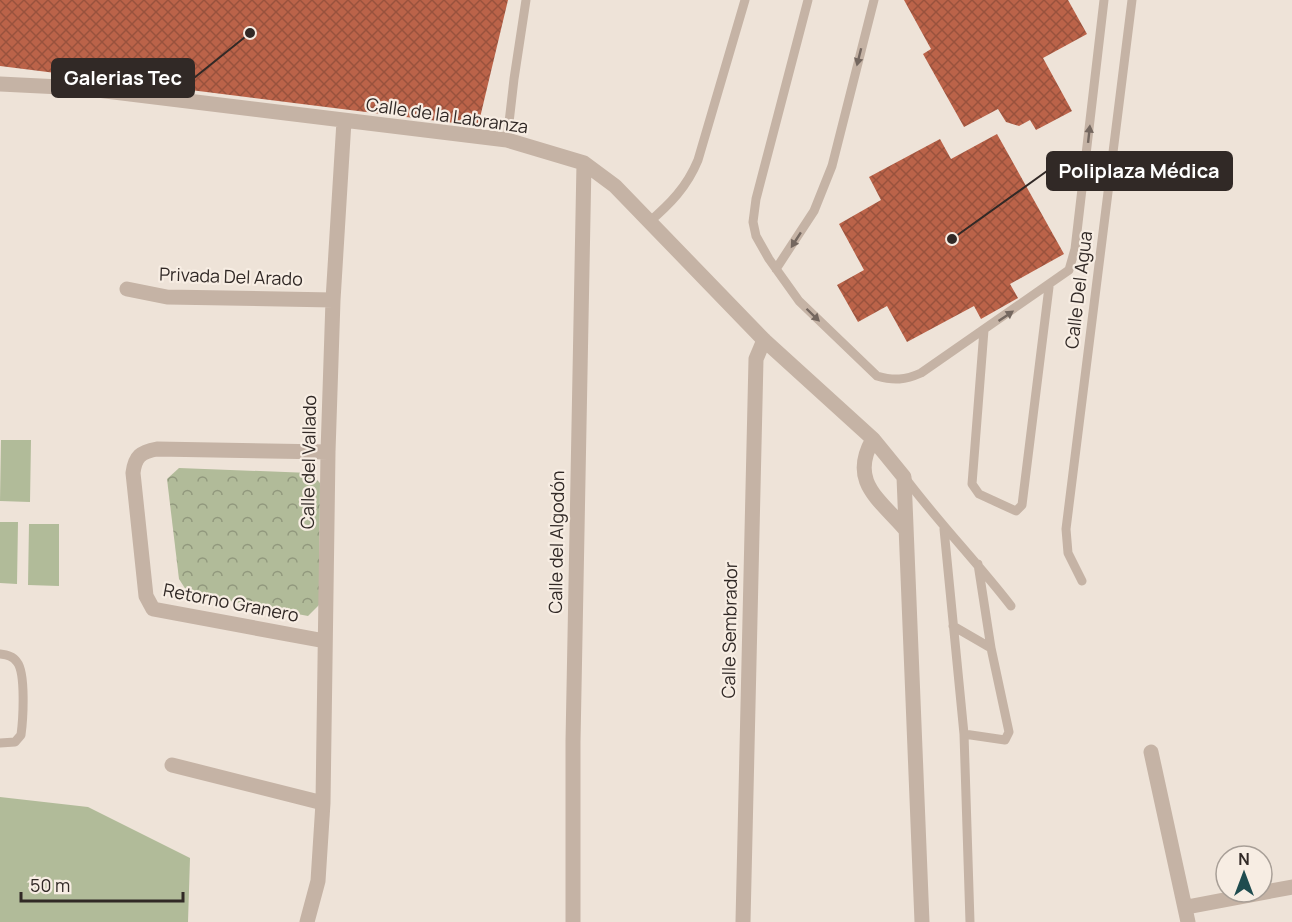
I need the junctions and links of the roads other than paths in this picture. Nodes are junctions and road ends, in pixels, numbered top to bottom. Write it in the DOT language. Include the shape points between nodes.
graph roads {
  1 [pos="526,0"];
  2 [pos="745,0"];
  3 [pos="808,0"];
  4 [pos="874,0"];
  5 [pos="1104,0"];
  6 [pos="1132,0"];
  7 [pos="0,84"];
  8 [pos="344,121"];
  9 [pos="507,140"];
  10 [pos="584,163"];
  11 [pos="648,223"];
  12 [pos="776,269"];
  13 [pos="1049,286"];
  14 [pos="127,289"];
  15 [pos="333,300"];
  16 [pos="984,330"];
  17 [pos="764,340"];
  18 [pos="873,439"];
  19 [pos="328,452"];
  20 [pos="904,477"];
  21 [pos="905,529"];
  22 [pos="944,529"];
  23 [pos="978,563"];
  24 [pos="1082,581"];
  25 [pos="1011,606"];
  26 [pos="953,626"];
  27 [pos="325,641"];
  28 [pos="991,648"];
  29 [pos="0,654"];
  30 [pos="964,734"];
  31 [pos="0,743"];
  32 [pos="1151,752"];
  33 [pos="172,765"];
  34 [pos="323,803"];
  35 [pos="1292,887"];
  36 [pos="1187,914"];
  37 [pos="307,922"];
  38 [pos="573,922"];
  39 [pos="743,922"];
  40 [pos="922,922"];
  41 [pos="970,922"];
  1 -- 9 [label="lane"];
  2 -- 11 [label="lane" via="698,160 675,200"];
  3 -- 12 [label="lane" via="753,222 756,236"];
  4 -- 12 [label="lane, one-way" via="832,166 814,212"];
  13 -- 5 [label="lane, one-way" via="1069,270 1076,249"];
  6 -- 24 [label="lane, Calle Del Agua" via="1066,529 1068,553"];
  7 -- 8 [label="street, Calle de la Labranza" via="81,88"];
  8 -- 9 [label="street, Calle de la Labranza"];
  8 -- 15 [label="street, Calle del Vallado"];
  9 -- 10 [label="street, Calle de la Labranza"];
  10 -- 11 [label="street, Calle de la Labranza" via="615,186"];
  10 -- 38 [label="street, Calle del Algodón"];
  11 -- 17 [label="street, Calle de la Labranza"];
  12 -- 16 [label="lane, one-way" via="799,301 877,376 890,380 907,380 921,374"];
  16 -- 13 [label="lane, one-way"];
  13 -- 16 [label="lane" via="1022,505 1016,511 979,495 972,484"];
  14 -- 15 [label="street, Privada Del Arado" via="167,297"];
  15 -- 19 [label="street, Calle del Vallado"];
  17 -- 18 [label="street, Calle de la Labranza"];
  17 -- 39 [label="street, Calle Sembrador" via="756,359"];
  18 -- 20 [label="street, Calle de la Labranza"];
  18 -- 21 [label="street" via="864,455 862,470 872,492"];
  19 -- 27 [label="street, Calle del Vallado"];
  19 -- 27 [label="street, Retorno Granero" via="157,449 137,457 134,473 146,596 153,609"];
  20 -- 21 [label="street"];
  20 -- 22 [label="lane"];
  21 -- 40 [label="street"];
  22 -- 23 [label="lane"];
  22 -- 26 [label="lane"];
  23 -- 25 [label="lane"];
  23 -- 28 [label="lane"];
  26 -- 28 [label="lane"];
  26 -- 30 [label="lane"];
  27 -- 34 [label="street, Calle del Vallado"];
  28 -- 30 [label="lane" via="1009,735 1005,740"];
  29 -- 31 [label="lane" via="10,656 22,672 21,735 15,742"];
  30 -- 41 [label="lane"];
  32 -- 36 [label="street"];
  33 -- 34 [label="street"];
  34 -- 37 [label="street, Calle del Vallado" via="318,881"];
  35 -- 36 [label="street"];
}
